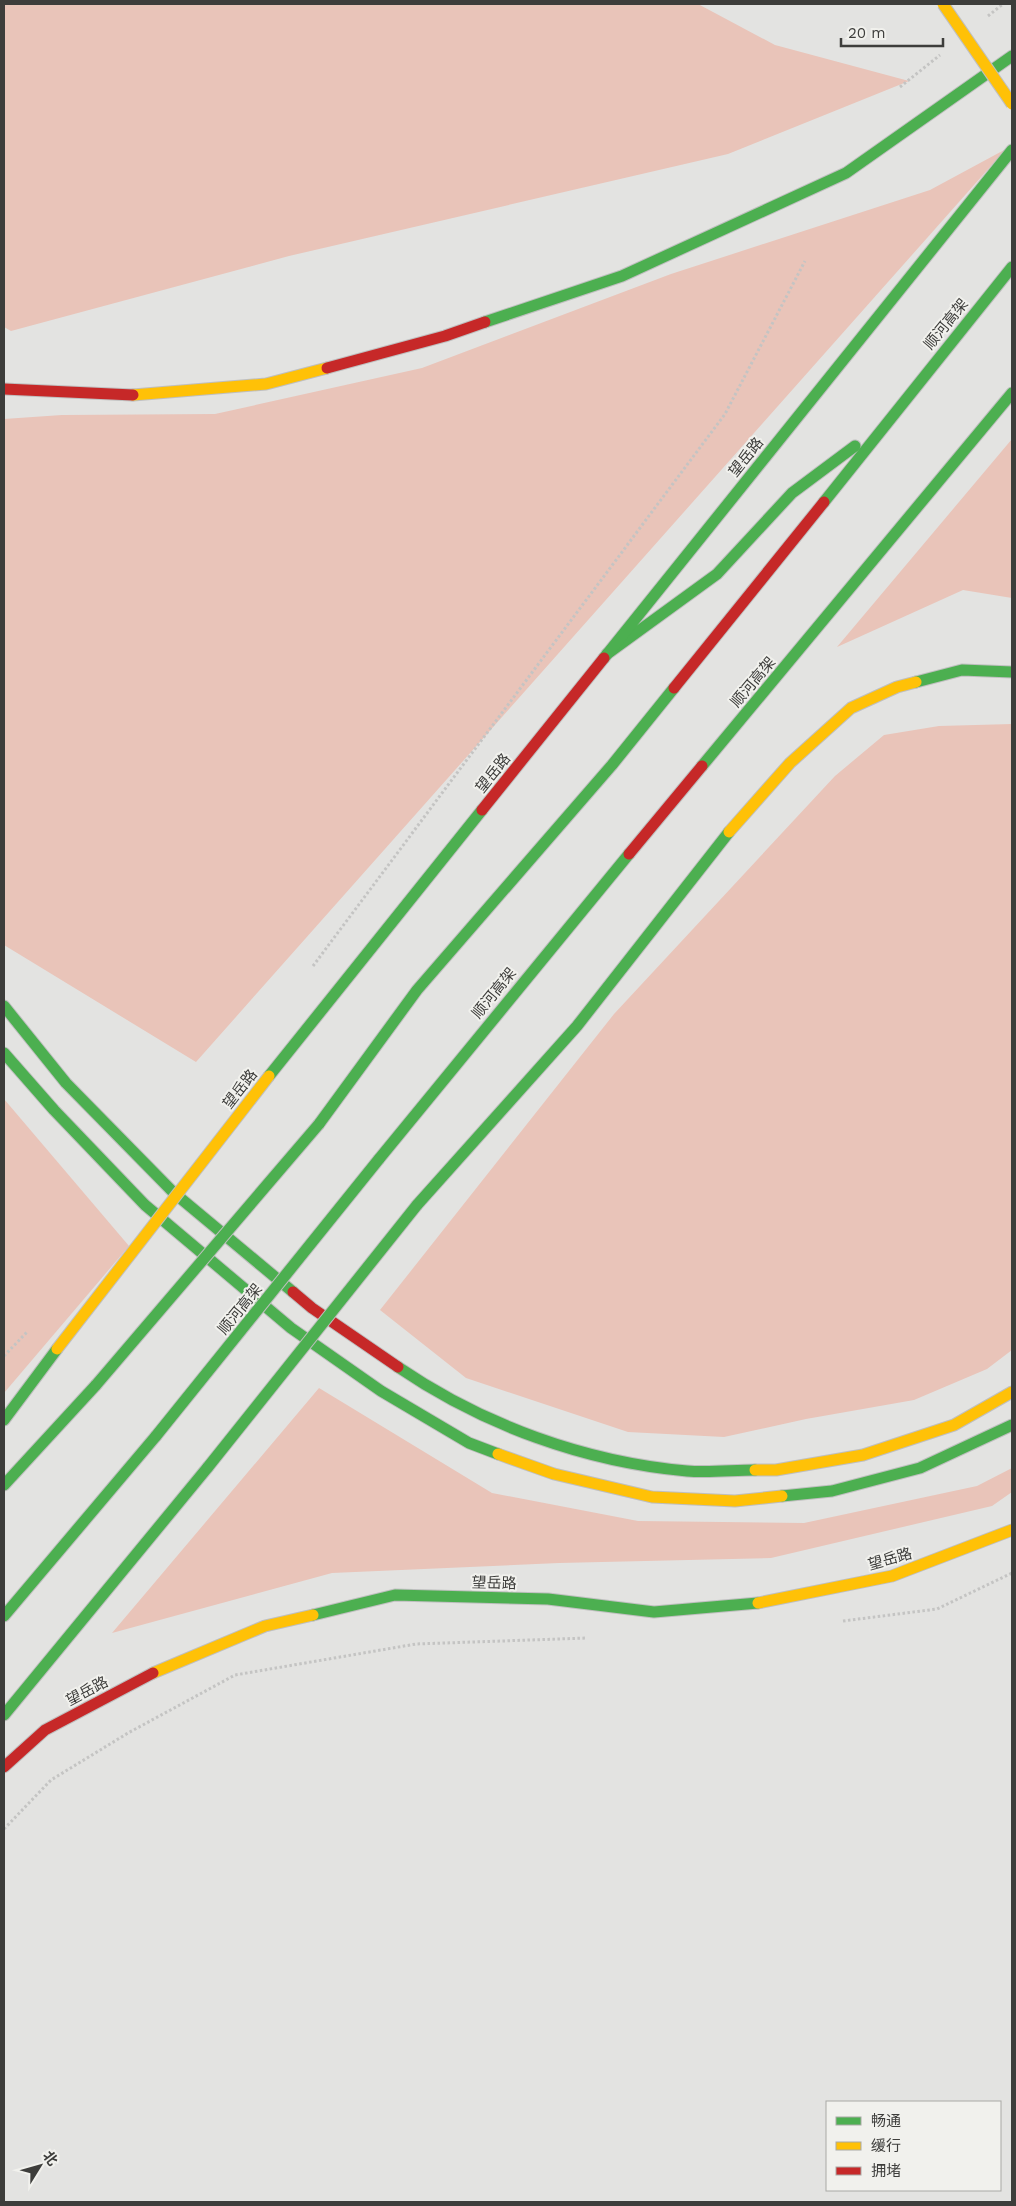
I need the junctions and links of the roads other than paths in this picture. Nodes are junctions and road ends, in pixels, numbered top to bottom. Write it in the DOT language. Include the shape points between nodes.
graph roads {
  1 [pos="943,4"];
  2 [pos="1012,56"];
  3 [pos="1012,104"];
  4 [pos="1012,150"];
  5 [pos="1012,267"];
  6 [pos="4,389"];
  7 [pos="1012,393"];
  8 [pos="888,420"];
  9 [pos="607,654"];
  10 [pos="1012,672"];
  11 [pos="4,1006"];
  12 [pos="4,1053"];
  13 [pos="1012,1392"];
  14 [pos="4,1420"];
  15 [pos="1012,1425"];
  16 [pos="4,1485"];
  17 [pos="1012,1530"];
  18 [pos="4,1616"];
  19 [pos="4,1715"];
  20 [pos="4,1767"];
  1 -- 3 [label="main road, bridge"];
  2 -- 6 [label="main road" via="846,174 622,276 445,336 266,384 141,395"];
  4 -- 9 [label="main road, 望岳路"];
  5 -- 8 [label="main road, 顺河高架"];
  7 -- 18 [label="main road, 顺河高架, bridge" via="520,986 156,1436"];
  8 -- 9 [label="main road" via="792,493 717,574"];
  8 -- 16 [label="main road, 顺河高架, bridge" via="612,764 417,990 319,1124 96,1385"];
  9 -- 14 [label="main road, 望岳路, bridge" via="269,1076"];
  10 -- 19 [label="main road, bridge" via="962,670 897,687 852,708 790,763 716,847 577,1026 417,1205"];
  11 -- 13 [label="main road" via="66,1083 173,1192 312,1308 423,1384 508,1427 598,1457 688,1471 776,1470 863,1455 954,1425"];
  12 -- 15 [label="main road" via="145,1205 277,1316 381,1391 469,1443 554,1474 652,1497 735,1501 832,1491 920,1468"];
  17 -- 20 [label="main road, 望岳路" via="892,1576 756,1603 654,1612 548,1599 395,1595 265,1626 169,1665 46,1730"];
}
